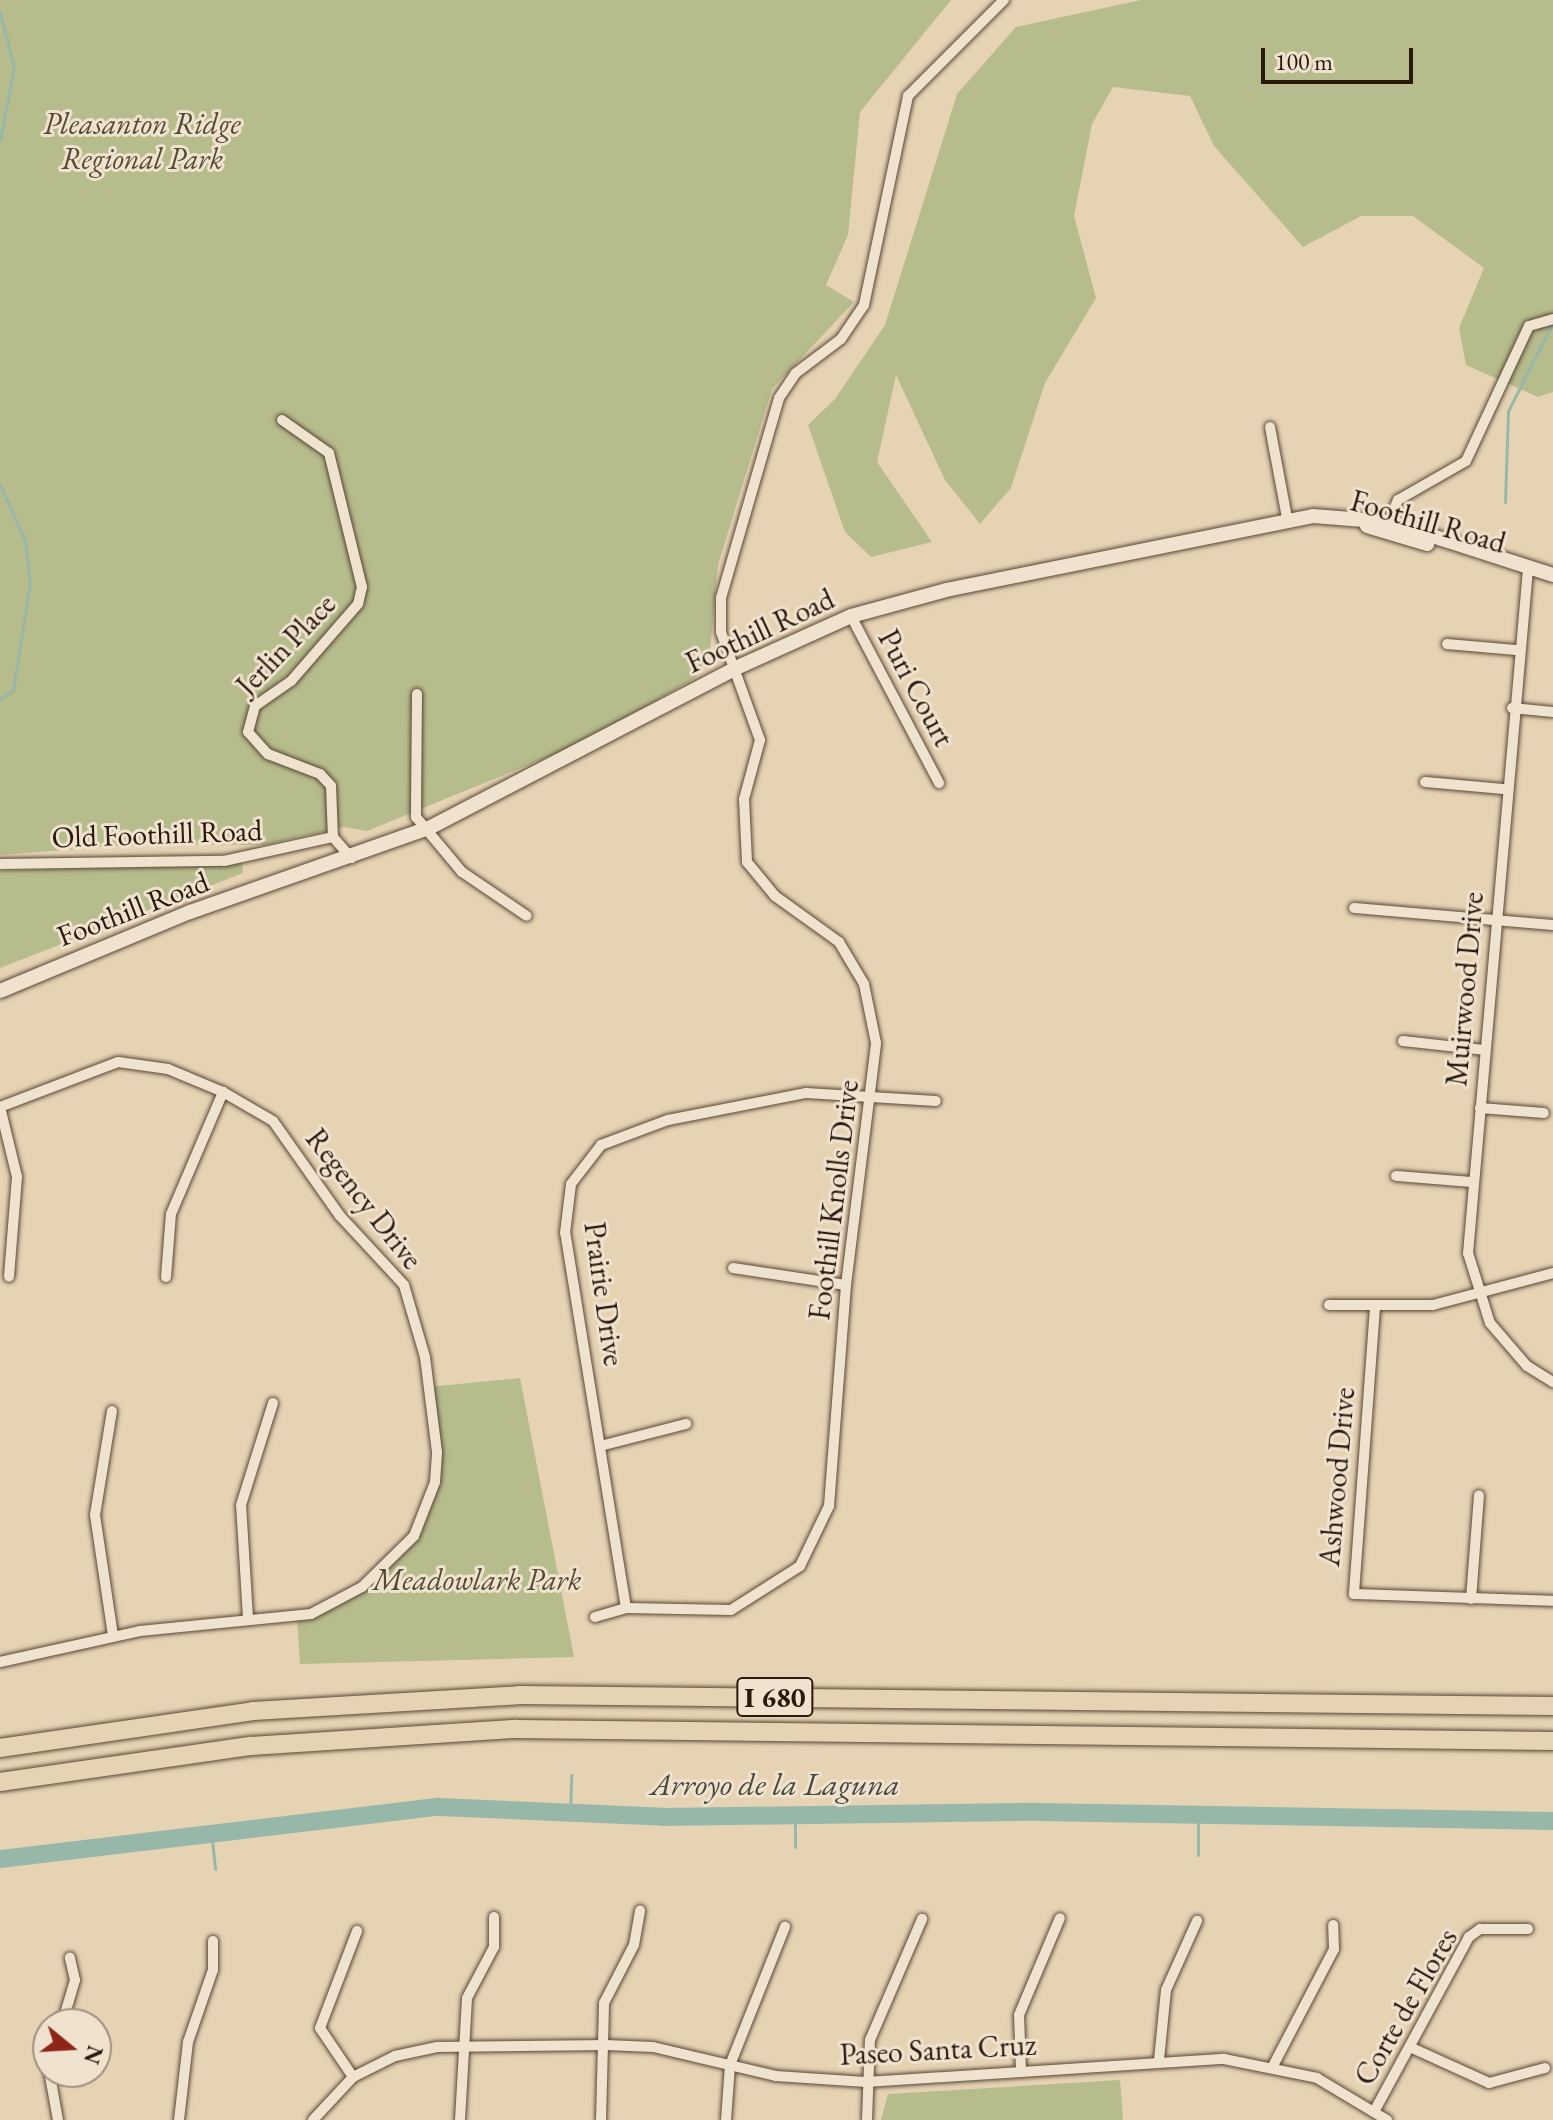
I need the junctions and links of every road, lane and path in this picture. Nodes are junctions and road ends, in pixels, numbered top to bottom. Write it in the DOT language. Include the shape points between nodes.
graph roads {
  1 [pos="1004,0"];
  2 [pos="1553,319"];
  3 [pos="282,420"];
  4 [pos="1270,427"];
  5 [pos="1287,518"];
  6 [pos="1389,522"];
  7 [pos="1526,574"];
  8 [pos="1553,575"];
  9 [pos="1553,585"];
  10 [pos="851,616"];
  11 [pos="1447,644"];
  12 [pos="1516,650"];
  13 [pos="736,668"];
  14 [pos="417,694"];
  15 [pos="1512,708"];
  16 [pos="1553,712"];
  17 [pos="1425,782"];
  18 [pos="939,783"];
  19 [pos="1504,789"];
  20 [pos="429,828"];
  21 [pos="333,837"];
  22 [pos="351,858"];
  23 [pos="0,864"];
  24 [pos="286,877"];
  25 [pos="1354,908"];
  26 [pos="527,916"];
  27 [pos="1495,921"];
  28 [pos="1553,925"];
  29 [pos="0,981"];
  30 [pos="0,991"];
  31 [pos="1403,1041"];
  32 [pos="1484,1050"];
  33 [pos="223,1092"];
  34 [pos="870,1092"];
  35 [pos="936,1101"];
  36 [pos="0,1107"];
  37 [pos="1480,1108"];
  38 [pos="1544,1113"];
  39 [pos="1396,1176"];
  40 [pos="1473,1182"];
  41 [pos="733,1268"];
  42 [pos="1553,1273"];
  43 [pos="9,1277"];
  44 [pos="166,1277"];
  45 [pos="846,1285"];
  46 [pos="1476,1293"];
  47 [pos="1329,1305"];
  48 [pos="1375,1307"];
  49 [pos="1553,1382"];
  50 [pos="273,1403"];
  51 [pos="112,1411"];
  52 [pos="686,1424"];
  53 [pos="604,1445"];
  54 [pos="1479,1495"];
  55 [pos="1471,1599"];
  56 [pos="1553,1601"];
  57 [pos="626,1608"];
  58 [pos="595,1617"];
  59 [pos="248,1618"];
  60 [pos="113,1635"];
  61 [pos="0,1662"];
  62 [pos="1553,1706"];
  63 [pos="1553,1741"];
  64 [pos="0,1748"];
  65 [pos="0,1782"];
  66 [pos="640,1911"];
  67 [pos="494,1917"];
  68 [pos="1060,1918"];
  69 [pos="922,1919"];
  70 [pos="1197,1921"];
  71 [pos="1333,1925"];
  72 [pos="785,1927"];
  73 [pos="1528,1929"];
  74 [pos="357,1931"];
  75 [pos="213,1941"];
  76 [pos="70,1958"];
  77 [pos="67,2008"];
  78 [pos="606,2045"];
  79 [pos="466,2047"];
  80 [pos="1412,2048"];
  81 [pos="1159,2060"];
  82 [pos="1274,2064"];
  83 [pos="730,2065"];
  84 [pos="1545,2068"];
  85 [pos="1021,2071"];
  86 [pos="353,2077"];
  87 [pos="866,2082"];
  88 [pos="52,2088"];
  89 [pos="1375,2110"];
  90 [pos="58,2120"];
  91 [pos="179,2120"];
  92 [pos="313,2120"];
  93 [pos="460,2120"];
  94 [pos="601,2120"];
  95 [pos="726,2120"];
  96 [pos="867,2120"];
  97 [pos="1387,2120"];
  1 -- 13 [label="street, Foothill Knolls Drive" via="908,96 864,305 841,339 796,373 779,398 721,598 721,632"];
  2 -- 6 [label="street" via="1529,326 1466,461 1398,500"];
  3 -- 21 [label="street, Jerlin Place" via="329,453 362,587 358,604 291,681 255,706 248,732 268,754 320,774 331,786"];
  4 -- 5 [label="street"];
  5 -- 6 [label="main road, Foothill Road"];
  5 -- 7 [label="main road, Foothill Road" via="1366,526"];
  5 -- 10 [label="main road, Foothill Road"];
  6 -- 7 [label="main road, Foothill Road"];
  7 -- 8 [label="main road, Foothill Road"];
  7 -- 9 [label="main road, Foothill Road"];
  7 -- 12 [label="street, Muirwood Drive"];
  10 -- 13 [label="main road, Foothill Road"];
  10 -- 18 [label="street, Puri Court"];
  11 -- 12 [label="street"];
  12 -- 15 [label="street, Muirwood Drive"];
  13 -- 20 [label="main road, Foothill Road"];
  13 -- 34 [label="street, Foothill Knolls Drive" via="760,740 744,799 747,862 775,896 839,942 864,984 876,1043"];
  14 -- 20 [label="street" via="414,807"];
  15 -- 16 [label="street"];
  15 -- 19 [label="street, Muirwood Drive"];
  17 -- 19 [label="street"];
  19 -- 27 [label="street, Muirwood Drive"];
  20 -- 22 [label="main road, Foothill Road"];
  20 -- 26 [label="street" via="462,872"];
  21 -- 22 [label="street"];
  21 -- 23 [label="street, Old Foothill Road" via="224,861"];
  22 -- 24 [label="main road, Foothill Road"];
  24 -- 29 [label="main road, Foothill Road" via="187,904"];
  24 -- 30 [label="main road, Foothill Road"];
  25 -- 27 [label="street"];
  27 -- 28 [label="street"];
  27 -- 32 [label="street, Muirwood Drive"];
  31 -- 32 [label="street"];
  32 -- 37 [label="street, Muirwood Drive"];
  33 -- 36 [label="street, Regency Drive" via="168,1069 118,1062"];
  33 -- 44 [label="street" via="171,1214"];
  33 -- 59 [label="street, Regency Drive" via="273,1121 340,1216 404,1285 425,1357 437,1452 435,1482 414,1536 371,1579 311,1614"];
  34 -- 35 [label="street, Prairie Drive"];
  34 -- 45 [label="street, Foothill Knolls Drive"];
  34 -- 53 [label="street, Prairie Drive" via="806,1093 668,1120 601,1145 571,1184 565,1233"];
  36 -- 43 [label="street" via="17,1177"];
  37 -- 38 [label="street"];
  37 -- 40 [label="street, Muirwood Drive"];
  39 -- 40 [label="street"];
  40 -- 46 [label="street, Muirwood Drive" via="1468,1253"];
  41 -- 45 [label="street"];
  42 -- 46 [label="street"];
  45 -- 57 [label="street, Foothill Knolls Drive" via="829,1506 800,1566 731,1610"];
  46 -- 48 [label="street"];
  46 -- 49 [label="street, Muirwood Drive" via="1504,1344"];
  47 -- 48 [label="street"];
  48 -- 55 [label="street, Ashwood Drive" via="1354,1594"];
  50 -- 59 [label="street" via="241,1505"];
  51 -- 60 [label="street" via="95,1515"];
  52 -- 53 [label="street"];
  53 -- 57 [label="street, Prairie Drive"];
  54 -- 55 [label="street"];
  55 -- 56 [label="street, Ashwood Drive"];
  57 -- 58 [label="street, Foothill Knolls Drive"];
  59 -- 60 [label="street, Regency Drive"];
  60 -- 61 [label="street, Regency Drive"];
  62 -- 64 [label="highway, I 680" via="519,1695 253,1711"];
  63 -- 65 [label="highway, I 680" via="500,1729 237,1747"];
  66 -- 78 [label="street" via="634,1945 604,2003"];
  67 -- 79 [label="street" via="494,1947 468,1990"];
  68 -- 85 [label="street" via="1019,2015"];
  69 -- 87 [label="street" via="870,2040"];
  70 -- 81 [label="street" via="1166,1990"];
  71 -- 82 [label="street" via="1334,1949"];
  72 -- 83 [label="street"];
  73 -- 80 [label="street, Corte de Flores" via="1480,1929 1469,1937"];
  74 -- 86 [label="street" via="320,2028"];
  75 -- 91 [label="street" via="213,1970 188,2042"];
  76 -- 77 [label="street" via="75,1980"];
  78 -- 79 [label="street, Paseo Santa Cruz"];
  78 -- 83 [label="street, Paseo Santa Cruz" via="653,2047"];
  78 -- 94 [label="street"];
  79 -- 86 [label="street, Paseo Santa Cruz" via="395,2056"];
  79 -- 93 [label="street"];
  80 -- 84 [label="street" via="1489,2083"];
  80 -- 89 [label="street, Corte de Flores"];
  81 -- 82 [label="street, Paseo Santa Cruz"];
  81 -- 85 [label="street, Paseo Santa Cruz"];
  82 -- 89 [label="street, Paseo Santa Cruz"];
  83 -- 87 [label="street, Paseo Santa Cruz"];
  83 -- 95 [label="street"];
  85 -- 87 [label="street, Paseo Santa Cruz"];
  86 -- 92 [label="street, Paseo Santa Cruz"];
  87 -- 96 [label="street"];
  88 -- 90 [label="street"];
  89 -- 97 [label="street, Paseo Santa Cruz"];
}
